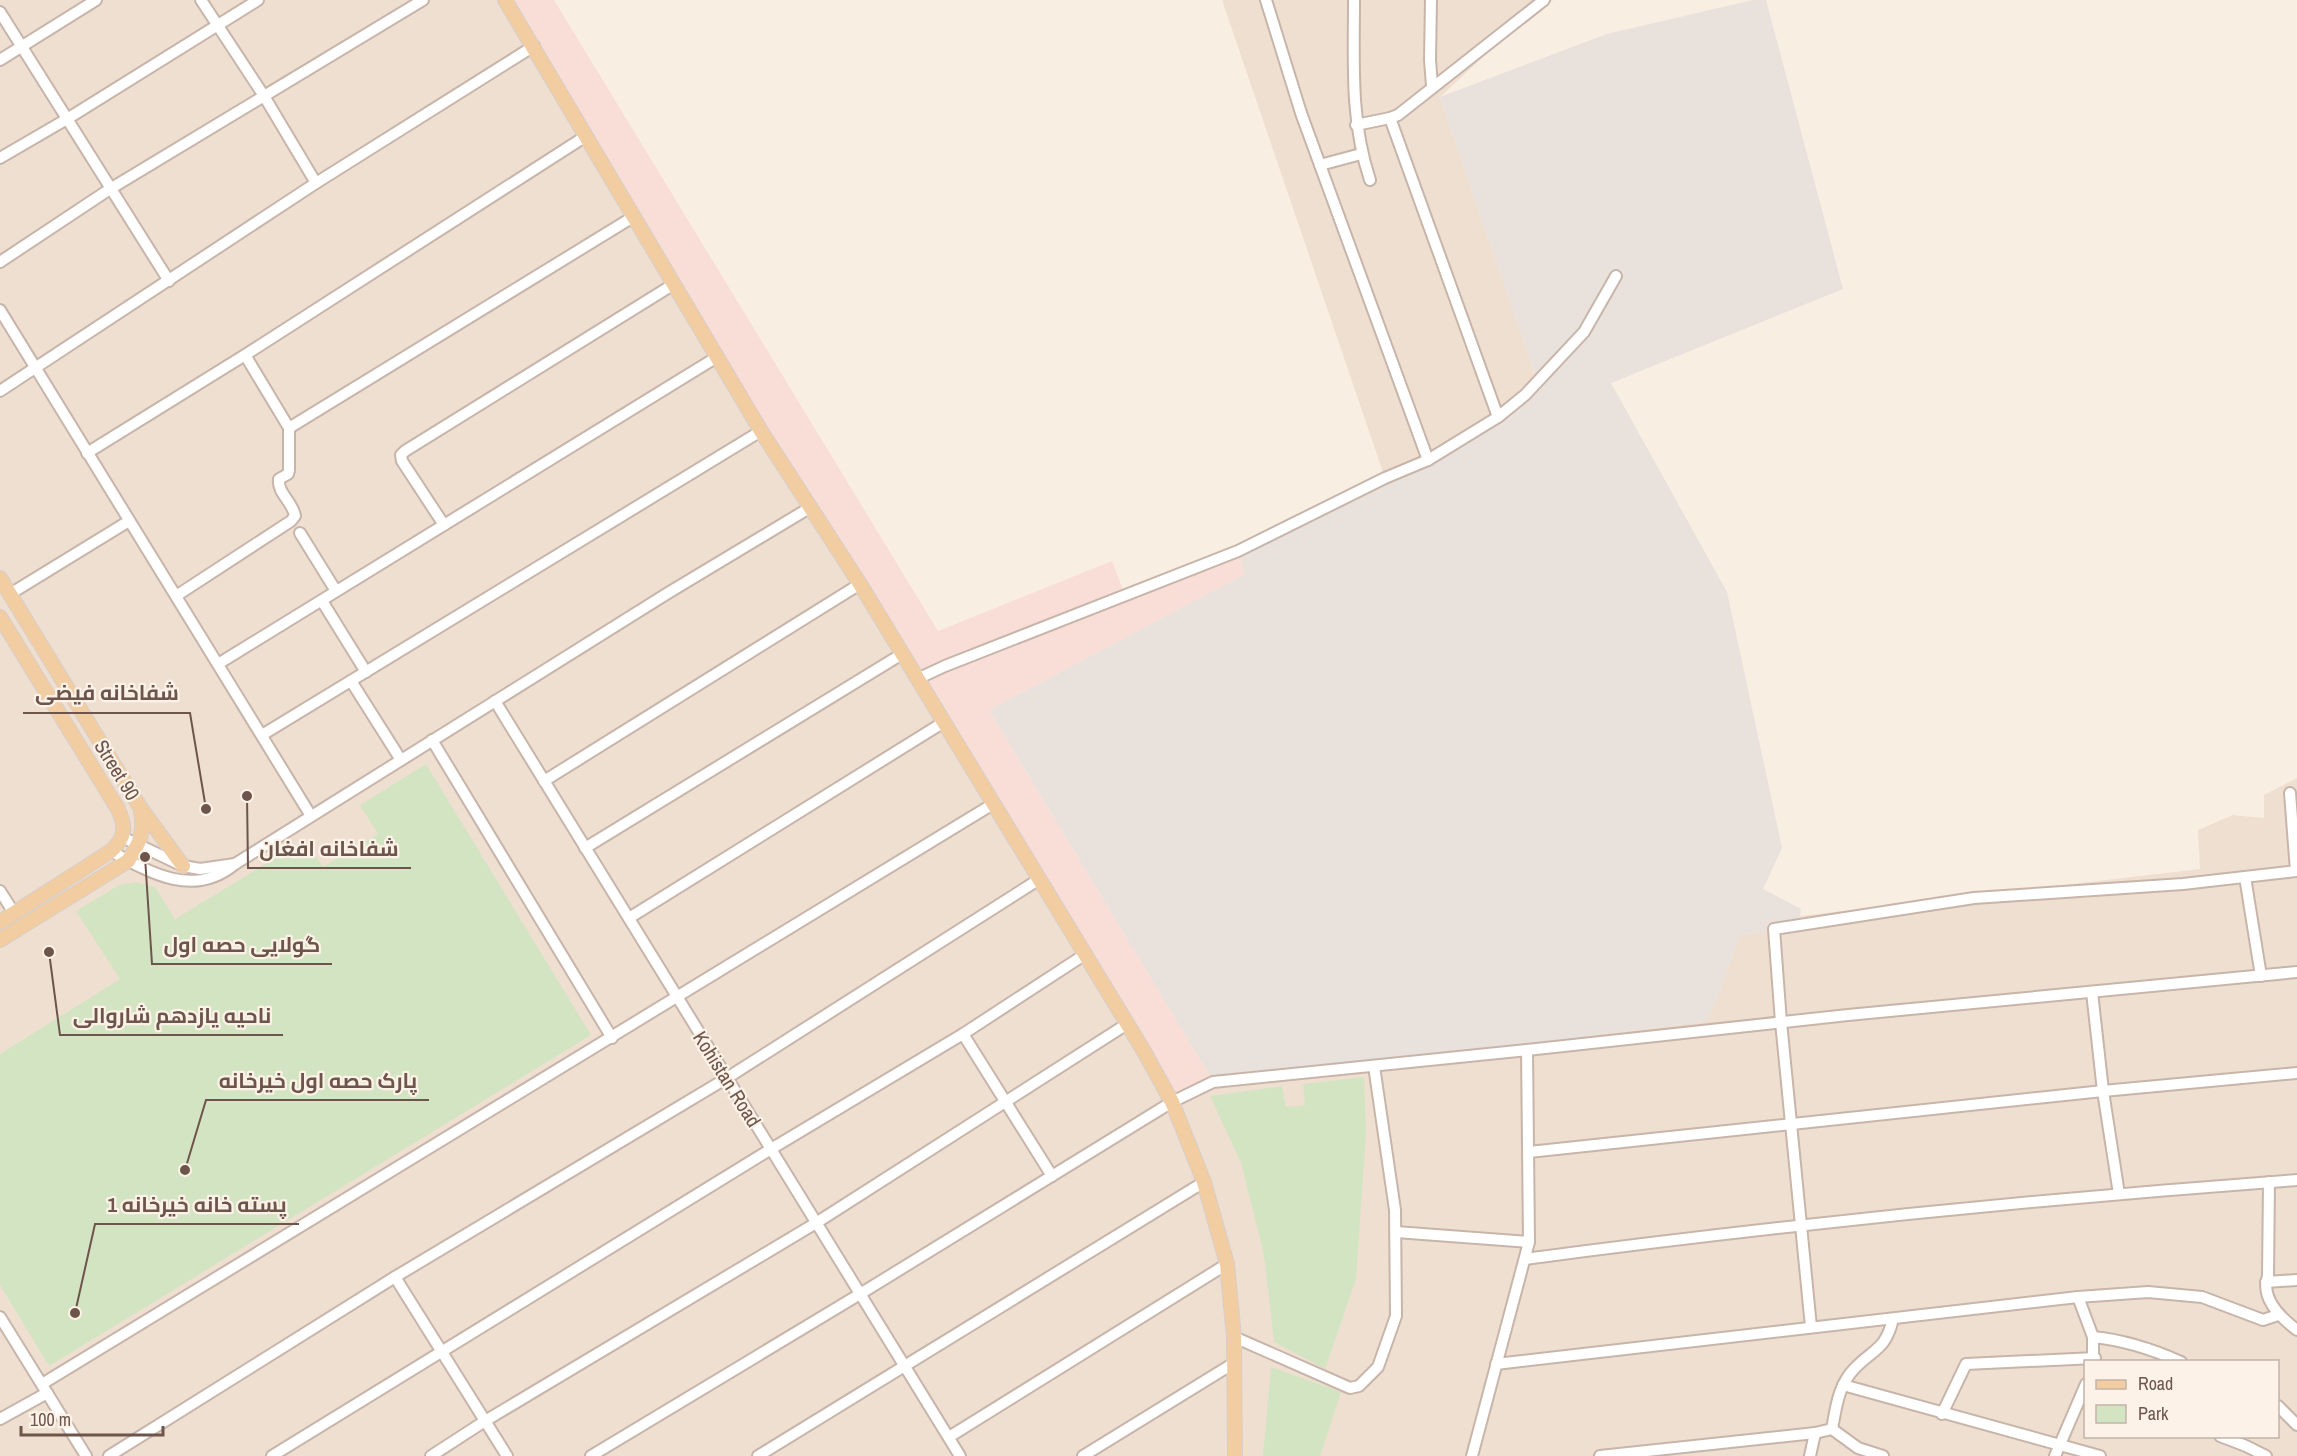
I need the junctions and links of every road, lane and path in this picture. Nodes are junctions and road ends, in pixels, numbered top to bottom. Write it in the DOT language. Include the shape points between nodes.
graph roads {
  1 [pos="96,0"];
  2 [pos="201,0"];
  3 [pos="258,0"];
  4 [pos="423,0"];
  5 [pos="506,0"];
  6 [pos="1266,0"];
  7 [pos="1354,0"];
  8 [pos="1431,0"];
  9 [pos="1524,0"];
  10 [pos="1544,0"];
  11 [pos="0,12"];
  12 [pos="1526,12"];
  13 [pos="216,25"];
  14 [pos="534,46"];
  15 [pos="22,47"];
  16 [pos="0,60"];
  17 [pos="1432,86"];
  18 [pos="264,96"];
  19 [pos="1390,118"];
  20 [pos="67,119"];
  21 [pos="1356,125"];
  22 [pos="586,136"];
  23 [pos="1361,154"];
  24 [pos="0,158"];
  25 [pos="1320,165"];
  26 [pos="1370,180"];
  27 [pos="316,183"];
  28 [pos="110,189"];
  29 [pos="633,217"];
  30 [pos="0,262"];
  31 [pos="1616,276"];
  32 [pos="169,281"];
  33 [pos="674,284"];
  34 [pos="0,310"];
  35 [pos="245,355"];
  36 [pos="717,357"];
  37 [pos="35,368"];
  38 [pos="0,391"];
  39 [pos="1498,417"];
  40 [pos="289,428"];
  41 [pos="761,431"];
  42 [pos="87,453"];
  43 [pos="1428,460"];
  44 [pos="811,507"];
  45 [pos="129,521"];
  46 [pos="444,525"];
  47 [pos="300,533"];
  48 [pos="0,578"];
  49 [pos="860,584"];
  50 [pos="336,591"];
  51 [pos="10,594"];
  52 [pos="176,596"];
  53 [pos="321,601"];
  54 [pos="0,616"];
  55 [pos="902,654"];
  56 [pos="218,664"];
  57 [pos="366,672"];
  58 [pos="917,679"];
  59 [pos="351,681"];
  60 [pos="495,701"];
  61 [pos="944,722"];
  62 [pos="262,735"];
  63 [pos="432,740"];
  64 [pos="401,760"];
  65 [pos="544,781"];
  66 [pos="2290,793"];
  67 [pos="993,804"];
  68 [pos="140,807"];
  69 [pos="311,816"];
  70 [pos="123,830"];
  71 [pos="138,846"];
  72 [pos="585,848"];
  73 [pos="111,851"];
  74 [pos="128,861"];
  75 [pos="235,864"];
  76 [pos="183,866"];
  77 [pos="2296,871"];
  78 [pos="2246,877"];
  79 [pos="1038,880"];
  80 [pos="0,891"];
  81 [pos="14,913"];
  82 [pos="629,918"];
  83 [pos="0,922"];
  84 [pos="0,940"];
  85 [pos="1084,955"];
  86 [pos="2297,972"];
  87 [pos="2261,976"];
  88 [pos="2092,992"];
  89 [pos="677,997"];
  90 [pos="1781,1022"];
  91 [pos="1127,1024"];
  92 [pos="963,1034"];
  93 [pos="612,1038"];
  94 [pos="1527,1050"];
  95 [pos="1374,1066"];
  96 [pos="2297,1073"];
  97 [pos="727,1078"];
  98 [pos="2103,1091"];
  99 [pos="1005,1102"];
  100 [pos="1172,1102"];
  101 [pos="1791,1123"];
  102 [pos="771,1149"];
  103 [pos="1529,1152"];
  104 [pos="1052,1176"];
  105 [pos="2297,1180"];
  106 [pos="1204,1182"];
  107 [pos="2269,1182"];
  108 [pos="2120,1194"];
  109 [pos="816,1223"];
  110 [pos="1801,1226"];
  111 [pos="1396,1232"];
  112 [pos="1529,1242"];
  113 [pos="1525,1259"];
  114 [pos="1227,1264"];
  115 [pos="394,1277"];
  116 [pos="2297,1280"];
  117 [pos="2266,1282"];
  118 [pos="860,1294"];
  119 [pos="2078,1297"];
  120 [pos="2278,1315"];
  121 [pos="1893,1319"];
  122 [pos="1,1322"];
  123 [pos="1811,1327"];
  124 [pos="2297,1330"];
  125 [pos="1234,1336"];
  126 [pos="2093,1337"];
  127 [pos="442,1352"];
  128 [pos="2084,1360"];
  129 [pos="2094,1360"];
  130 [pos="2176,1360"];
  131 [pos="1234,1363"];
  132 [pos="1496,1364"];
  133 [pos="905,1366"];
  134 [pos="1843,1385"];
  135 [pos="2084,1388"];
  136 [pos="44,1389"];
  137 [pos="2279,1408"];
  138 [pos="1942,1414"];
  139 [pos="0,1419"];
  140 [pos="485,1422"];
  141 [pos="2297,1425"];
  142 [pos="1832,1430"];
  143 [pos="1815,1433"];
  144 [pos="949,1437"];
  145 [pos="2223,1438"];
  146 [pos="2058,1444"];
  147 [pos="86,1456"];
  148 [pos="109,1456"];
  149 [pos="272,1456"];
  150 [pos="431,1456"];
  151 [pos="507,1456"];
  152 [pos="591,1456"];
  153 [pos="758,1456"];
  154 [pos="960,1456"];
  155 [pos="1083,1456"];
  156 [pos="1234,1456"];
  157 [pos="1472,1456"];
  158 [pos="1600,1456"];
  159 [pos="1810,1456"];
  160 [pos="1883,1456"];
  161 [pos="2055,1456"];
  162 [pos="2100,1456"];
  163 [pos="2266,1456"];
  1 -- 15 [label="street"];
  2 -- 13 [label="street"];
  3 -- 13 [label="street"];
  4 -- 18 [label="street"];
  5 -- 14 [label="main road"];
  6 -- 25 [label="street"];
  7 -- 21 [label="street"];
  8 -- 17 [label="street"];
  9 -- 12 [label="street"];
  10 -- 12 [label="street"];
  11 -- 15 [label="street"];
  12 -- 17 [label="street"];
  13 -- 18 [label="street"];
  13 -- 20 [label="street"];
  14 -- 22 [label="main road"];
  14 -- 27 [label="street"];
  15 -- 16 [label="street"];
  15 -- 20 [label="street"];
  17 -- 19 [label="street"];
  18 -- 27 [label="street"];
  18 -- 28 [label="street"];
  19 -- 21 [label="street"];
  19 -- 39 [label="street"];
  20 -- 24 [label="street"];
  20 -- 28 [label="street"];
  21 -- 23 [label="street"];
  22 -- 29 [label="main road"];
  22 -- 35 [label="street"];
  23 -- 25 [label="street"];
  23 -- 26 [label="street"];
  25 -- 43 [label="street"];
  27 -- 32 [label="street"];
  28 -- 30 [label="street"];
  28 -- 32 [label="street"];
  29 -- 33 [label="main road"];
  29 -- 40 [label="street"];
  31 -- 39 [label="street" via="1584,332 1525,395"];
  32 -- 37 [label="street"];
  33 -- 36 [label="main road"];
  33 -- 46 [label="street" via="401,455"];
  34 -- 37 [label="street"];
  35 -- 40 [label="street"];
  35 -- 42 [label="street"];
  36 -- 41 [label="main road"];
  36 -- 46 [label="street"];
  37 -- 38 [label="street"];
  37 -- 42 [label="street"];
  39 -- 43 [label="street"];
  40 -- 52 [label="street" via="290,470 278,483 295,516"];
  41 -- 44 [label="main road"];
  41 -- 57 [label="street"];
  42 -- 45 [label="street"];
  43 -- 58 [label="street" via="1238,550"];
  44 -- 49 [label="main road"];
  44 -- 60 [label="street"];
  45 -- 51 [label="street"];
  45 -- 52 [label="street"];
  46 -- 50 [label="street"];
  47 -- 50 [label="street"];
  48 -- 51 [label="main road, Street 90"];
  49 -- 55 [label="main road"];
  49 -- 65 [label="street"];
  50 -- 53 [label="street"];
  51 -- 68 [label="main road, Street 90"];
  52 -- 56 [label="street"];
  53 -- 56 [label="street"];
  53 -- 57 [label="street"];
  54 -- 70 [label="main road, Street 90" via="118,809"];
  55 -- 58 [label="main road"];
  55 -- 72 [label="street"];
  56 -- 62 [label="street"];
  57 -- 59 [label="street"];
  58 -- 61 [label="main road"];
  59 -- 62 [label="street"];
  59 -- 64 [label="street"];
  60 -- 63 [label="street"];
  60 -- 65 [label="street, Kohistan Road"];
  61 -- 67 [label="main road"];
  61 -- 82 [label="street"];
  62 -- 69 [label="street"];
  63 -- 64 [label="street"];
  63 -- 93 [label="street"];
  64 -- 69 [label="street"];
  65 -- 72 [label="street, Kohistan Road"];
  66 -- 77 [label="street"];
  67 -- 79 [label="main road"];
  67 -- 89 [label="street"];
  68 -- 71 [label="main road" via="144,826"];
  68 -- 76 [label="main road, Street 90"];
  69 -- 75 [label="street"];
  70 -- 71 [label="street"];
  70 -- 73 [label="main road"];
  71 -- 74 [label="main road"];
  71 -- 76 [label="street"];
  72 -- 82 [label="street, Kohistan Road"];
  73 -- 74 [label="street"];
  73 -- 81 [label="main road"];
  74 -- 75 [label="street" via="167,877 195,882 211,879"];
  74 -- 84 [label="main road"];
  75 -- 76 [label="street" via="211,868"];
  77 -- 78 [label="street"];
  78 -- 87 [label="street"];
  78 -- 90 [label="street" via="1974,898 1774,929"];
  79 -- 85 [label="main road"];
  79 -- 97 [label="street"];
  80 -- 81 [label="street"];
  81 -- 83 [label="main road"];
  82 -- 89 [label="street, Kohistan Road"];
  85 -- 91 [label="main road"];
  85 -- 92 [label="street"];
  86 -- 87 [label="street"];
  87 -- 88 [label="street"];
  88 -- 90 [label="street"];
  88 -- 98 [label="street"];
  89 -- 93 [label="street"];
  89 -- 97 [label="street, Kohistan Road"];
  90 -- 94 [label="street"];
  90 -- 101 [label="street"];
  91 -- 99 [label="street"];
  91 -- 100 [label="main road"];
  92 -- 99 [label="street"];
  92 -- 102 [label="street"];
  93 -- 136 [label="street" via="356,1191"];
  94 -- 95 [label="street"];
  94 -- 103 [label="street"];
  95 -- 100 [label="street" via="1213,1082"];
  95 -- 111 [label="street"];
  96 -- 98 [label="street"];
  97 -- 102 [label="street, Kohistan Road"];
  97 -- 115 [label="street"];
  98 -- 101 [label="street"];
  98 -- 108 [label="street"];
  99 -- 104 [label="street"];
  99 -- 109 [label="street"];
  100 -- 104 [label="street"];
  100 -- 106 [label="main road"];
  101 -- 103 [label="street"];
  101 -- 110 [label="street"];
  102 -- 109 [label="street, Kohistan Road"];
  102 -- 127 [label="street"];
  103 -- 112 [label="street"];
  104 -- 118 [label="street"];
  105 -- 107 [label="street"];
  106 -- 114 [label="main road"];
  106 -- 133 [label="street"];
  107 -- 108 [label="street"];
  107 -- 117 [label="street"];
  108 -- 110 [label="street"];
  109 -- 118 [label="street, Kohistan Road"];
  109 -- 140 [label="street"];
  110 -- 113 [label="street"];
  110 -- 123 [label="street"];
  111 -- 112 [label="street"];
  111 -- 125 [label="street" via="1396,1316 1378,1367 1359,1386 1350,1388"];
  112 -- 113 [label="street"];
  113 -- 132 [label="street"];
  114 -- 125 [label="main road"];
  114 -- 144 [label="street"];
  115 -- 127 [label="street"];
  115 -- 148 [label="street"];
  116 -- 117 [label="street"];
  117 -- 120 [label="street"];
  118 -- 133 [label="street, Kohistan Road"];
  118 -- 152 [label="street"];
  119 -- 120 [label="street" via="2148,1292 2202,1297 2263,1320"];
  119 -- 121 [label="street"];
  119 -- 126 [label="street"];
  120 -- 124 [label="street"];
  121 -- 123 [label="street"];
  121 -- 134 [label="street" via="1882,1346 1853,1370"];
  122 -- 136 [label="street"];
  123 -- 132 [label="street"];
  125 -- 131 [label="main road"];
  126 -- 129 [label="street"];
  126 -- 130 [label="street" via="2118,1339"];
  127 -- 140 [label="street"];
  127 -- 149 [label="street"];
  128 -- 138 [label="street" via="1971,1362 1963,1368"];
  131 -- 155 [label="street"];
  131 -- 156 [label="main road"];
  132 -- 157 [label="street"];
  133 -- 144 [label="street, Kohistan Road"];
  133 -- 153 [label="street"];
  134 -- 138 [label="street"];
  134 -- 142 [label="street"];
  135 -- 146 [label="street"];
  136 -- 139 [label="street"];
  136 -- 147 [label="street"];
  137 -- 141 [label="street"];
  138 -- 146 [label="street"];
  140 -- 150 [label="street"];
  140 -- 151 [label="street"];
  142 -- 143 [label="street"];
  142 -- 160 [label="street" via="1858,1448"];
  143 -- 158 [label="street"];
  143 -- 159 [label="street"];
  144 -- 154 [label="street, Kohistan Road"];
  145 -- 163 [label="street"];
  146 -- 161 [label="street"];
  146 -- 162 [label="street"];
}
